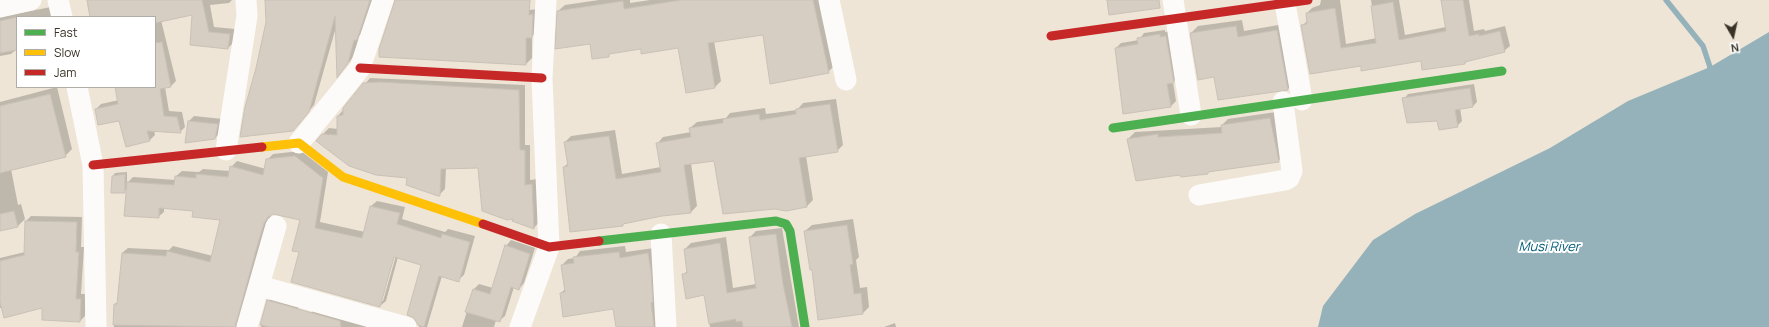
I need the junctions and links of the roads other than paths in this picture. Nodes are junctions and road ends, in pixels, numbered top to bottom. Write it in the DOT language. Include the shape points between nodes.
graph roads {
  1 [pos="31,0"];
  2 [pos="58,0"];
  3 [pos="246,0"];
  4 [pos="383,0"];
  5 [pos="546,0"];
  6 [pos="829,0"];
  7 [pos="1308,0"];
  8 [pos="1285,3"];
  9 [pos="0,7"];
  10 [pos="1174,9"];
  11 [pos="62,16"];
  12 [pos="1051,36"];
  13 [pos="360,68"];
  14 [pos="1502,71"];
  15 [pos="542,78"];
  16 [pos="846,80"];
  17 [pos="77,88"];
  18 [pos="1292,101"];
  19 [pos="1191,115"];
  20 [pos="1113,128"];
  21 [pos="299,143"];
  22 [pos="226,150"];
  23 [pos="93,165"];
  24 [pos="1199,196"];
  25 [pos="276,226"];
  26 [pos="662,234"];
  27 [pos="549,247"];
  28 [pos="260,286"];
  29 [pos="96,327"];
  30 [pos="247,327"];
  31 [pos="406,327"];
  32 [pos="520,327"];
  33 [pos="666,327"];
  34 [pos="805,327"];
  1 -- 9 [label="street"];
  2 -- 11 [label="street"];
  3 -- 22 [label="street" via="247,16"];
  4 -- 13 [label="street"];
  5 -- 15 [label="street"];
  6 -- 16 [label="street"];
  7 -- 8 [label="street"];
  8 -- 10 [label="street"];
  8 -- 18 [label="street"];
  10 -- 12 [label="street"];
  10 -- 19 [label="street"];
  13 -- 15 [label="street"];
  13 -- 21 [label="street"];
  14 -- 18 [label="street"];
  15 -- 27 [label="street"];
  17 -- 23 [label="street"];
  18 -- 19 [label="street"];
  18 -- 24 [label="street" via="1292,171 1289,178"];
  19 -- 20 [label="street"];
  21 -- 22 [label="street"];
  21 -- 27 [label="street" via="343,177"];
  22 -- 23 [label="street"];
  23 -- 29 [label="street"];
  25 -- 28 [label="street"];
  26 -- 27 [label="street"];
  26 -- 33 [label="street"];
  26 -- 34 [label="street" via="776,221 786,224 790,231"];
  27 -- 32 [label="street"];
  28 -- 30 [label="street"];
  28 -- 31 [label="street"];
}
